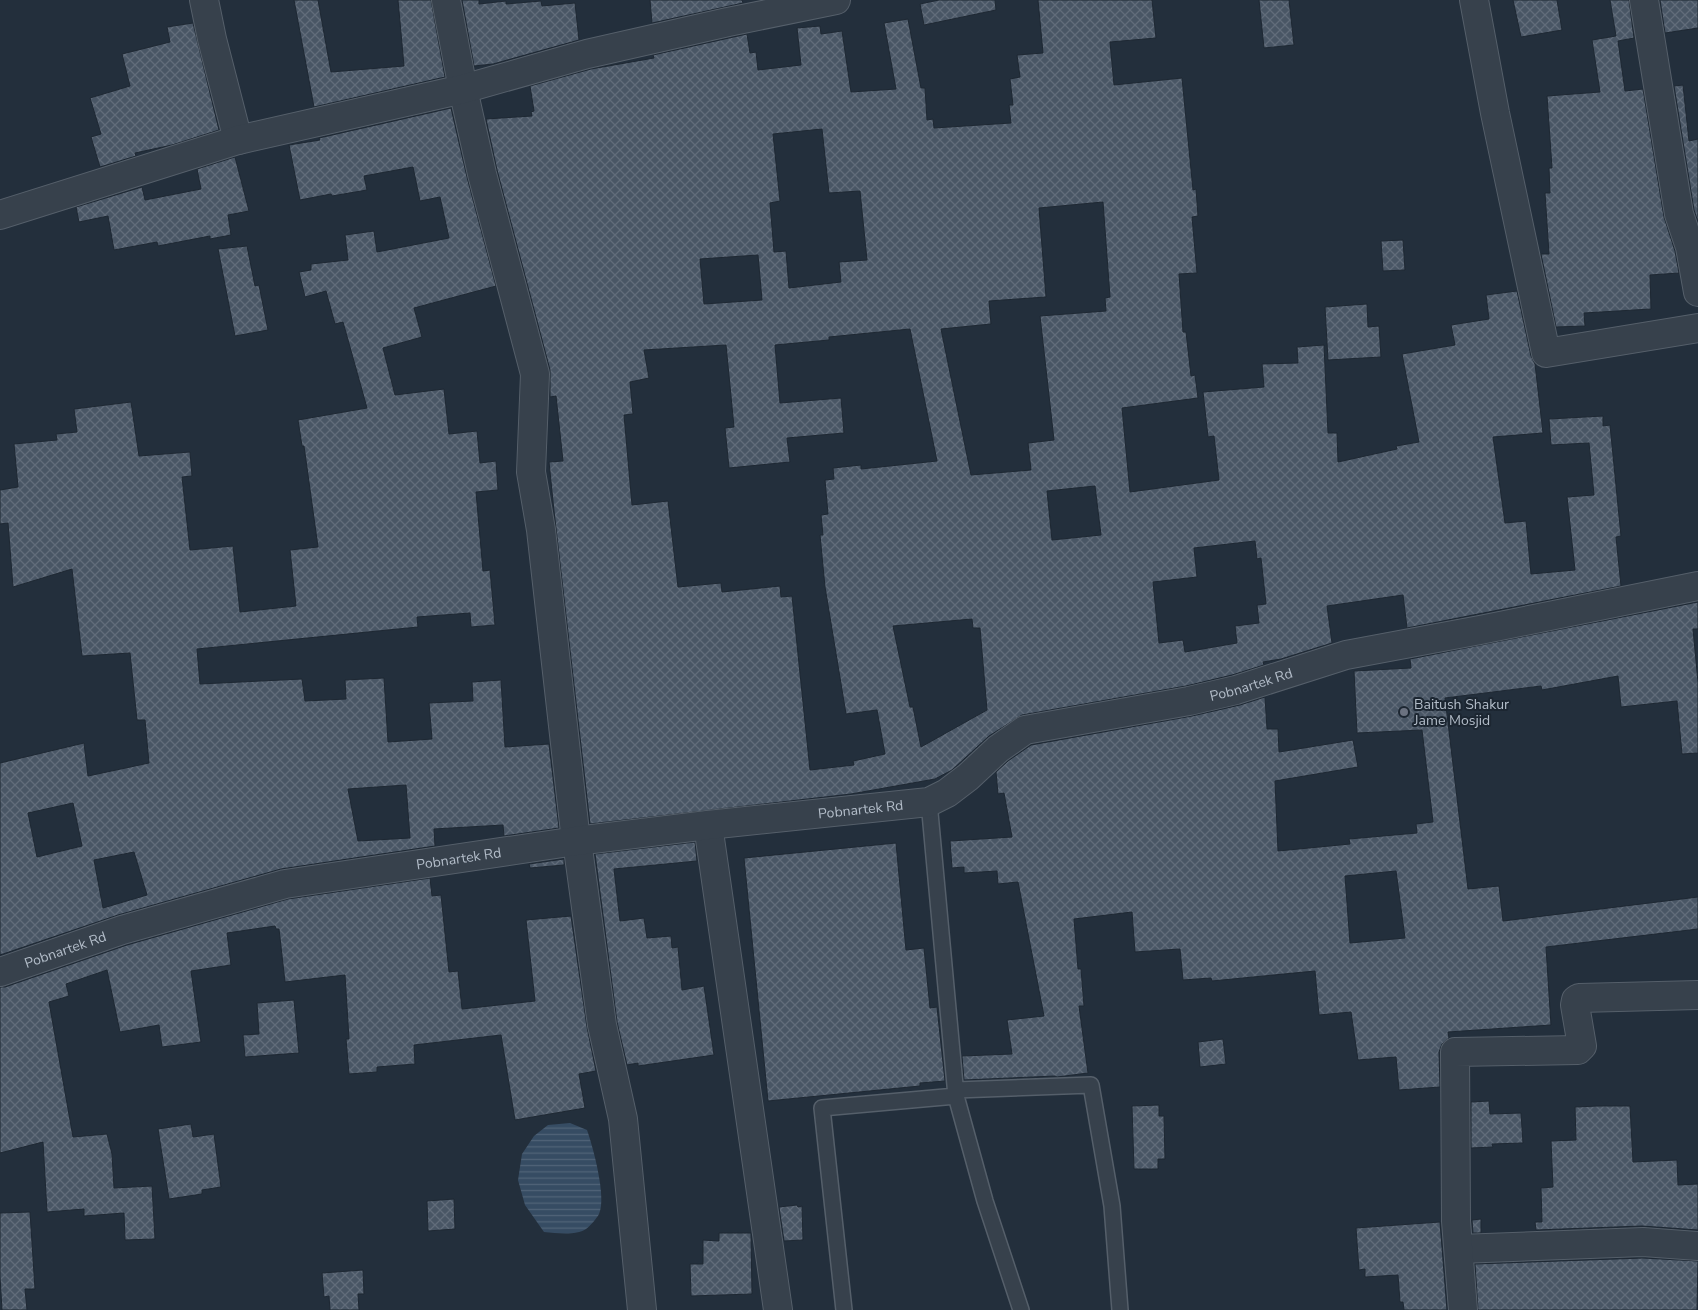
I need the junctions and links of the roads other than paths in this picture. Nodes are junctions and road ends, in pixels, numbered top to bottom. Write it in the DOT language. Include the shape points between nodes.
graph roads {
  1 [pos="204,0"];
  2 [pos="446,0"];
  3 [pos="833,0"];
  4 [pos="1474,0"];
  5 [pos="1644,0"];
  6 [pos="462,89"];
  7 [pos="238,140"];
  8 [pos="0,215"];
  9 [pos="1698,292"];
  10 [pos="1698,328"];
  11 [pos="1698,586"];
  12 [pos="928,802"];
  13 [pos="708,824"];
  14 [pos="576,841"];
  15 [pos="0,972"];
  16 [pos="1698,995"];
  17 [pos="956,1093"];
  18 [pos="1698,1246"];
  19 [pos="1459,1249"];
  20 [pos="642,1310"];
  21 [pos="778,1310"];
  22 [pos="844,1310"];
  23 [pos="1020,1310"];
  24 [pos="1120,1310"];
  25 [pos="1464,1310"];
  1 -- 7 [label="street"];
  2 -- 6 [label="street"];
  3 -- 6 [label="street" via="587,54"];
  4 -- 10 [label="street" via="1546,353"];
  5 -- 9 [label="street" via="1679,214 1690,248"];
  6 -- 7 [label="street"];
  6 -- 14 [label="street" via="535,374 531,472 541,530"];
  7 -- 8 [label="street"];
  11 -- 12 [label="street, Pobnartek Rd" via="1346,656 1236,690 1025,730 947,793"];
  12 -- 13 [label="street, Pobnartek Rd"];
  12 -- 17 [label="lane"];
  13 -- 14 [label="street, Pobnartek Rd"];
  13 -- 21 [label="street"];
  14 -- 15 [label="street, Pobnartek Rd" via="285,884 122,930"];
  14 -- 20 [label="street" via="602,1025 623,1119"];
  16 -- 19 [label="street" via="1579,998 1575,1005 1582,1046 1578,1050 1455,1052"];
  17 -- 22 [label="lane" via="822,1108"];
  17 -- 23 [label="lane" via="985,1202"];
  17 -- 24 [label="lane" via="1091,1084 1112,1206"];
  18 -- 19 [label="street" via="1643,1242"];
  19 -- 25 [label="street"];
}
